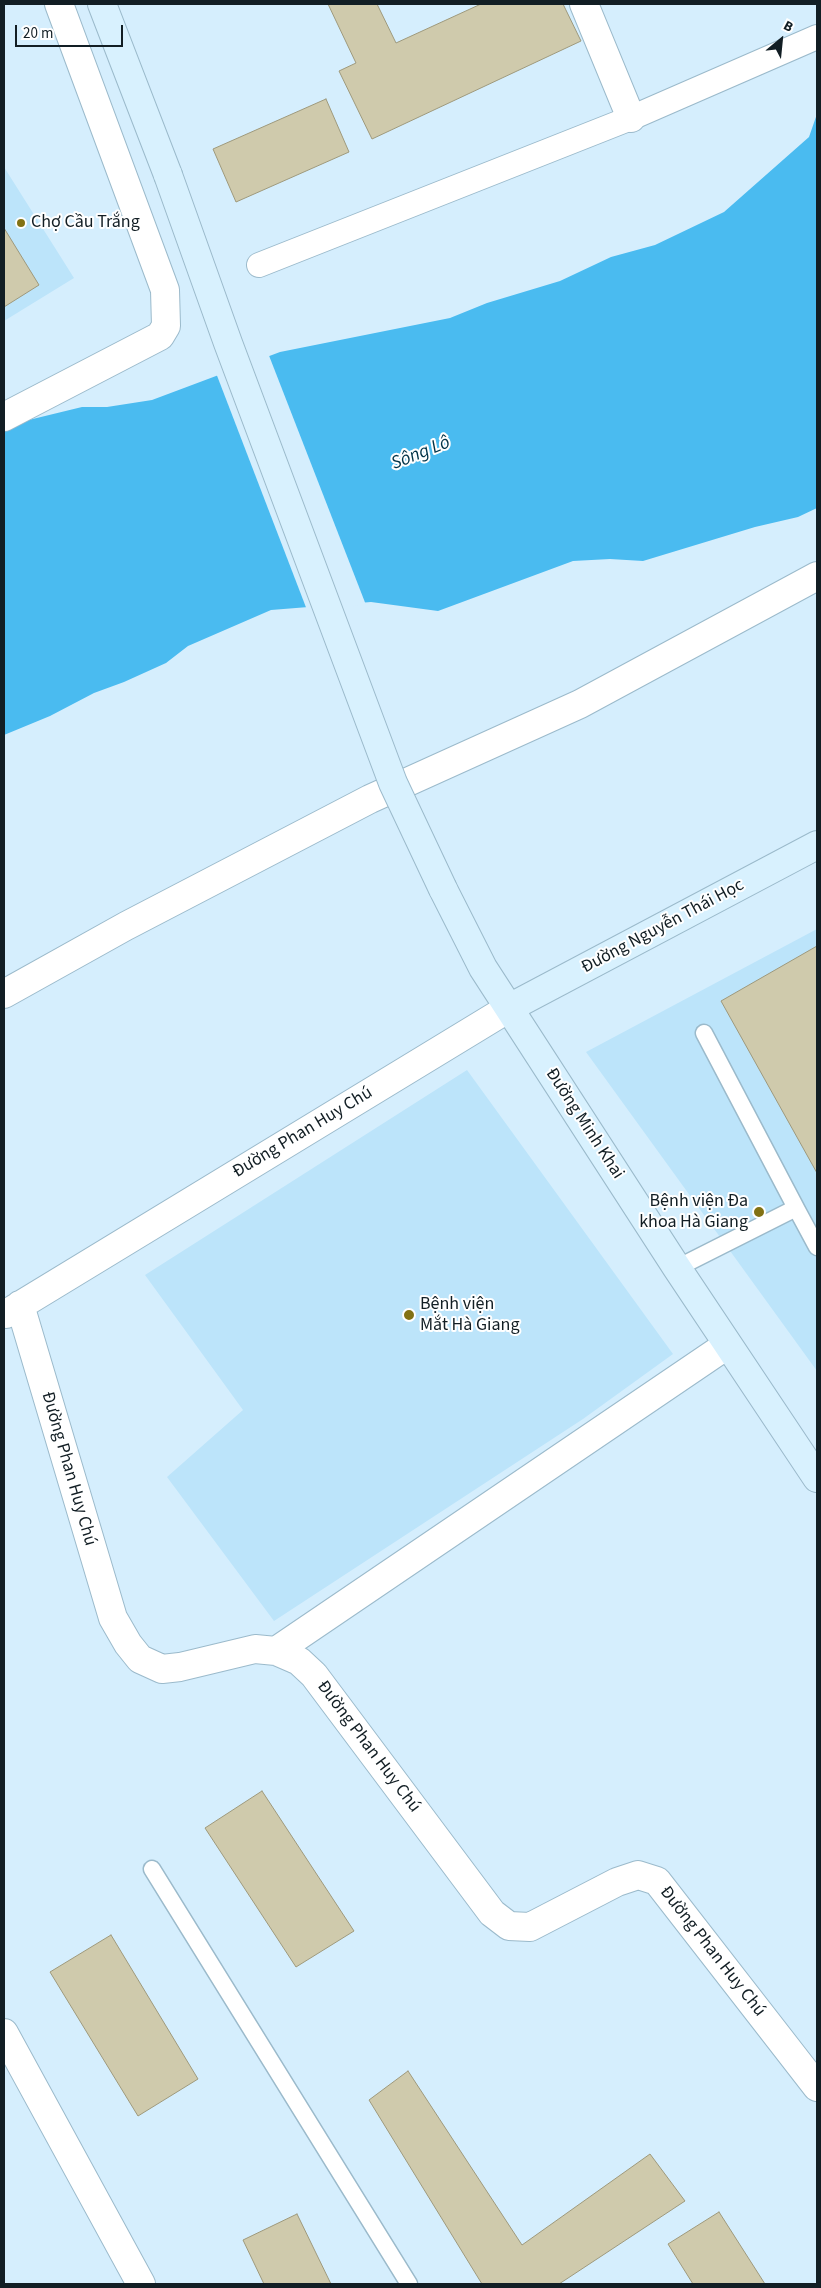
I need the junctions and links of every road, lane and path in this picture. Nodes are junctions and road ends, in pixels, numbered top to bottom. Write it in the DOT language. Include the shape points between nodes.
graph roads {
  1 [pos="59,4"];
  2 [pos="102,4"];
  3 [pos="584,4"];
  4 [pos="817,37"];
  5 [pos="631,118"];
  6 [pos="259,265"];
  7 [pos="4,418"];
  8 [pos="817,576"];
  9 [pos="817,845"];
  10 [pos="4,994"];
  11 [pos="509,1008"];
  12 [pos="704,1033"];
  13 [pos="796,1208"];
  14 [pos="817,1247"];
  15 [pos="677,1268"];
  16 [pos="12,1310"];
  17 [pos="727,1345"];
  18 [pos="817,1478"];
  19 [pos="276,1651"];
  20 [pos="152,1869"];
  21 [pos="4,2033"];
  22 [pos="817,2087"];
  23 [pos="141,2284"];
  24 [pos="409,2284"];
  1 -- 7 [label="street" via="165,290 166,326 160,336"];
  2 -- 11 [label="main road, Đường Minh Khai, bridge" via="394,783 483,968"];
  3 -- 5 [label="street"];
  4 -- 5 [label="street"];
  5 -- 6 [label="street"];
  8 -- 10 [label="street" via="580,704 370,798"];
  9 -- 11 [label="main road, Đường Nguyễn Thái Học"];
  11 -- 15 [label="main road, Đường Minh Khai"];
  11 -- 16 [label="street, Đường Phan Huy Chú"];
  12 -- 13 [label="lane"];
  13 -- 14 [label="lane"];
  13 -- 15 [label="lane"];
  15 -- 17 [label="main road, Đường Minh Khai"];
  16 -- 19 [label="street, Đường Phan Huy Chú" via="113,1618 128,1644 140,1659 162,1669 255,1649"];
  17 -- 18 [label="main road, Đường Minh Khai"];
  17 -- 19 [label="street"];
  19 -- 22 [label="street, Đường Phan Huy Chú" via="299,1662 314,1675 492,1913 509,1926 530,1927 617,1882 638,1875 657,1881"];
  20 -- 24 [label="lane"];
  21 -- 23 [label="street"];
}
